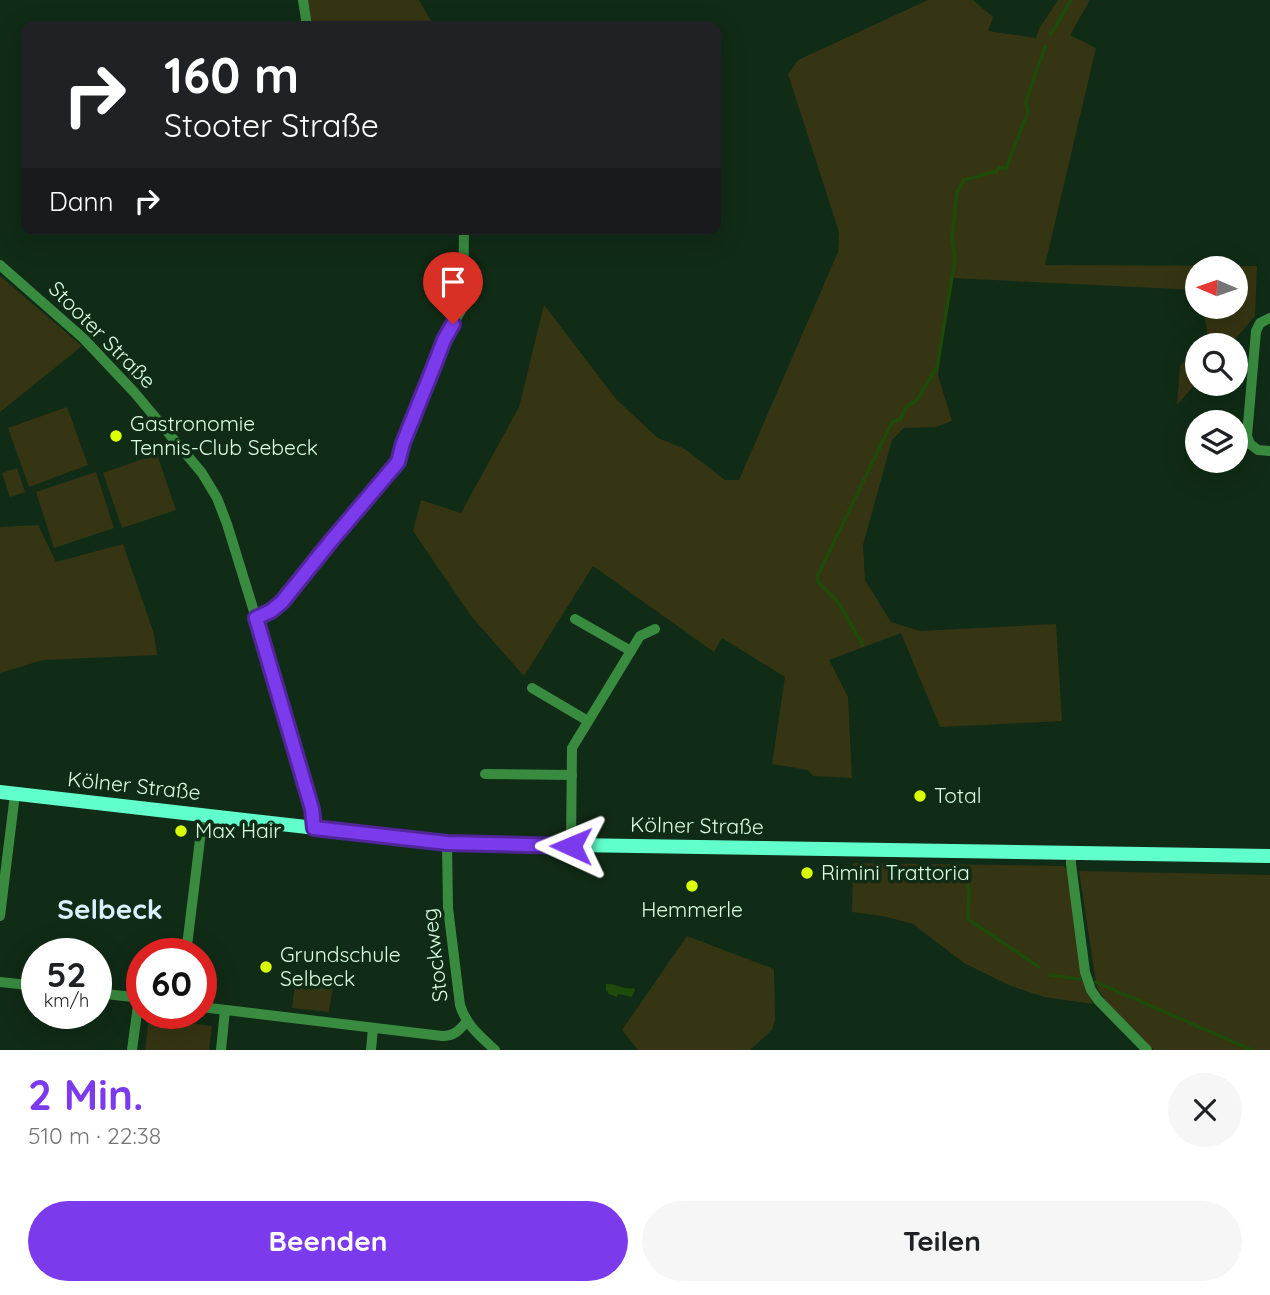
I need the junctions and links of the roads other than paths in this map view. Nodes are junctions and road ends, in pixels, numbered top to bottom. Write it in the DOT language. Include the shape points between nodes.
graph roads {
  1 [pos="303,0"];
  2 [pos="306,21"];
  3 [pos="464,235"];
  4 [pos="0,265"];
  5 [pos="1270,318"];
  6 [pos="1270,451"];
  7 [pos="256,618"];
  8 [pos="575,619"];
  9 [pos="655,629"];
  10 [pos="631,651"];
  11 [pos="532,688"];
  12 [pos="588,721"];
  13 [pos="485,774"];
  14 [pos="572,775"];
  15 [pos="7,793"];
  16 [pos="203,815"];
  17 [pos="314,828"];
  18 [pos="447,843"];
  19 [pos="571,846"];
  20 [pos="1071,853"];
  21 [pos="1270,856"];
  22 [pos="0,916"];
  23 [pos="188,938"];
  24 [pos="0,982"];
  25 [pos="21,984"];
  26 [pos="217,1009"];
  27 [pos="225,1010"];
  28 [pos="467,1021"];
  29 [pos="373,1028"];
  30 [pos="135,1029"];
  31 [pos="132,1050"];
  32 [pos="221,1050"];
  33 [pos="371,1050"];
  34 [pos="495,1050"];
  35 [pos="1147,1050"];
  1 -- 2 [label="street"];
  3 -- 7 [label="street" via="463,307 444,340 398,462 282,602"];
  4 -- 7 [label="street, Stooter Straße" via="83,338 202,473 227,524"];
  5 -- 6 [label="street" via="1256,331 1247,436 1258,450"];
  7 -- 17 [label="street, Stooter Straße"];
  8 -- 10 [label="street"];
  9 -- 10 [label="street" via="640,636"];
  10 -- 12 [label="street"];
  11 -- 12 [label="street"];
  12 -- 14 [label="street" via="572,748"];
  13 -- 14 [label="street"];
  14 -- 19 [label="street"];
  15 -- 16 [label="main road, Kölner Straße"];
  15 -- 22 [label="street"];
  16 -- 17 [label="main road, Kölner Straße"];
  16 -- 23 [label="street"];
  17 -- 18 [label="main road, Kölner Straße"];
  18 -- 19 [label="main road, Kölner Straße"];
  18 -- 28 [label="street, Stockweg" via="449,925 460,1005"];
  19 -- 20 [label="main road, Kölner Straße"];
  20 -- 21 [label="main road, Kölner Straße"];
  20 -- 35 [label="street" via="1091,990"];
  24 -- 25 [label="street"];
  26 -- 27 [label="street"];
  27 -- 29 [label="street"];
  27 -- 32 [label="street"];
  28 -- 29 [label="street" via="450,1036"];
  28 -- 34 [label="street, Stockweg"];
  29 -- 33 [label="street"];
  30 -- 31 [label="street"];
}
